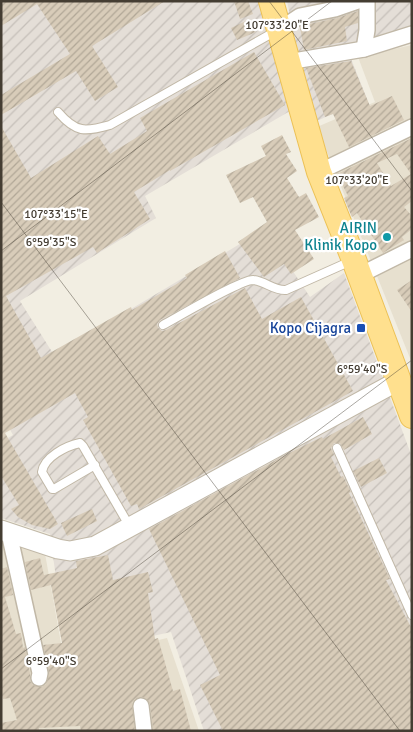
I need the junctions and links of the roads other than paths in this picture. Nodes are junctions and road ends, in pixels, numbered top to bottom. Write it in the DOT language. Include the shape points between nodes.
graph roads {
  1 [pos="272,1"];
  2 [pos="358,1"];
  3 [pos="367,1"];
  4 [pos="279,30"];
  5 [pos="412,34"];
  6 [pos="364,49"];
  7 [pos="288,62"];
  8 [pos="58,112"];
  9 [pos="412,127"];
  10 [pos="319,172"];
  11 [pos="412,248"];
  12 [pos="357,268"];
  13 [pos="162,325"];
  14 [pos="398,381"];
  15 [pos="411,413"];
  16 [pos="337,448"];
  17 [pos="95,466"];
  18 [pos="130,527"];
  19 [pos="5,531"];
  20 [pos="412,615"];
  21 [pos="39,678"];
  22 [pos="141,706"];
  23 [pos="144,731"];
  1 -- 4 [label="main road"];
  2 -- 4 [label="street" via="300,16"];
  3 -- 6 [label="street"];
  4 -- 7 [label="main road"];
  4 -- 8 [label="lane" via="110,125 88,131 74,128"];
  5 -- 6 [label="street"];
  6 -- 7 [label="street"];
  7 -- 10 [label="main road"];
  9 -- 10 [label="street"];
  10 -- 12 [label="main road"];
  11 -- 12 [label="street"];
  12 -- 13 [label="lane" via="286,290 262,282 244,281"];
  12 -- 14 [label="main road"];
  14 -- 15 [label="main road"];
  14 -- 18 [label="street"];
  16 -- 20 [label="lane"];
  17 -- 17 [label="lane" via="83,446 78,444 63,449 48,460 42,472 54,490"];
  17 -- 18 [label="lane"];
  18 -- 19 [label="street" via="95,546 70,551"];
  19 -- 21 [label="street"];
  22 -- 23 [label="street"];
}
